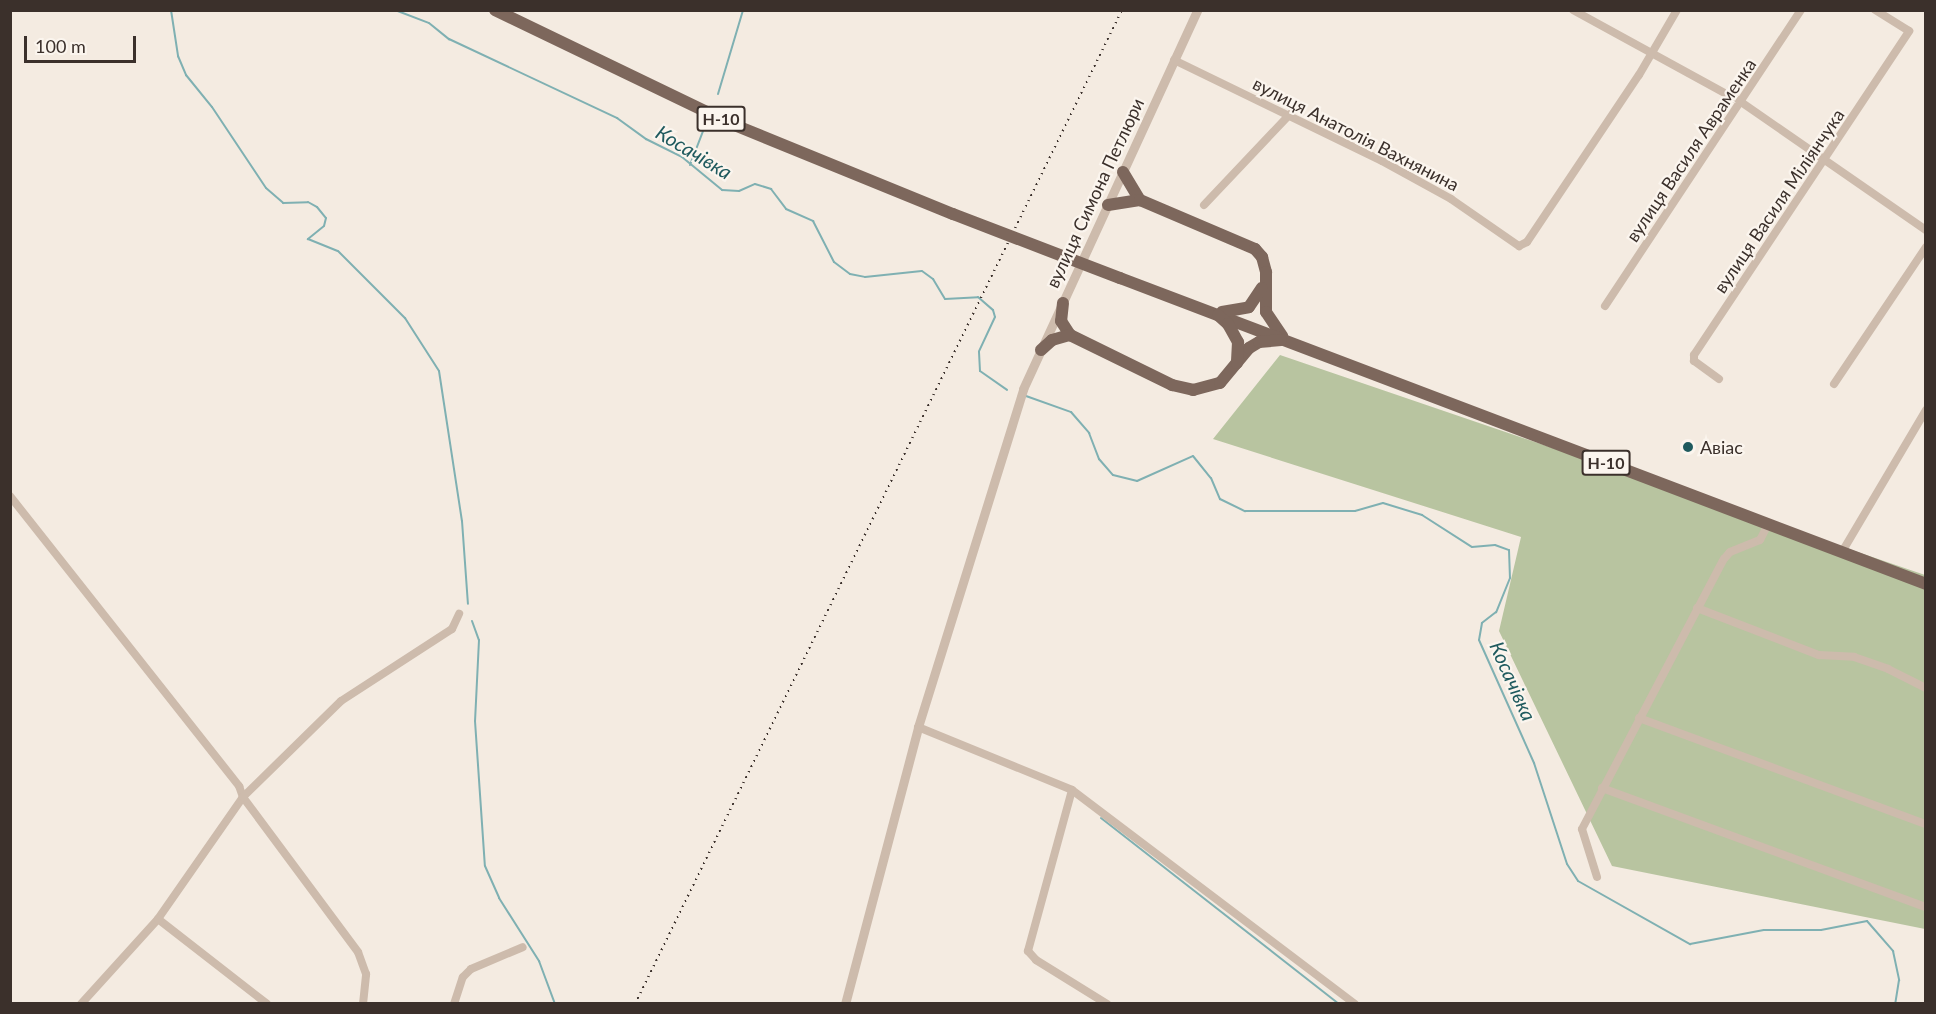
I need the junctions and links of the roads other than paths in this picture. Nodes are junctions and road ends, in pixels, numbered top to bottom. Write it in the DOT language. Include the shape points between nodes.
graph roads {
  1 [pos="495,10"];
  2 [pos="1197,10"];
  3 [pos="1573,10"];
  4 [pos="1677,10"];
  5 [pos="1801,10"];
  6 [pos="1875,10"];
  7 [pos="1650,51"];
  8 [pos="1174,60"];
  9 [pos="1741,102"];
  10 [pos="1290,114"];
  11 [pos="1821,160"];
  12 [pos="1123,172"];
  13 [pos="1140,200"];
  14 [pos="1108,205"];
  15 [pos="1204,206"];
  16 [pos="1926,230"];
  17 [pos="1926,247"];
  18 [pos="1266,272"];
  19 [pos="1063,303"];
  20 [pos="1605,306"];
  21 [pos="1213,311"];
  22 [pos="1070,335"];
  23 [pos="1288,340"];
  24 [pos="1041,350"];
  25 [pos="1236,364"];
  26 [pos="1719,379"];
  27 [pos="1834,384"];
  28 [pos="1925,412"];
  29 [pos="10,496"];
  30 [pos="1768,524"];
  31 [pos="1842,552"];
  32 [pos="1926,584"];
  33 [pos="1697,608"];
  34 [pos="459,614"];
  35 [pos="1926,688"];
  36 [pos="1639,718"];
  37 [pos="918,727"];
  38 [pos="1602,788"];
  39 [pos="1072,789"];
  40 [pos="243,797"];
  41 [pos="1926,824"];
  42 [pos="1597,877"];
  43 [pos="1926,907"];
  44 [pos="158,919"];
  45 [pos="523,947"];
  46 [pos="81,1004"];
  47 [pos="267,1004"];
  48 [pos="363,1004"];
  49 [pos="454,1004"];
  50 [pos="845,1004"];
  51 [pos="1107,1004"];
  52 [pos="1355,1004"];
  1 -- 21 [label="main road, Н-10, bridge" via="732,124 953,214"];
  2 -- 8 [label="street, вулиця Симона Петлюри"];
  3 -- 7 [label="street"];
  4 -- 7 [label="street"];
  5 -- 9 [label="street, вулиця Василя Авраменка"];
  6 -- 11 [label="street, вулиця Василя Міліянчука" via="1909,31 1880,80"];
  7 -- 9 [label="street"];
  7 -- 10 [label="street, вулиця Анатолія Вахнянина" via="1639,75 1527,242 1519,246 1451,199"];
  8 -- 10 [label="street, вулиця Анатолія Вахнянина"];
  8 -- 12 [label="street, вулиця Симона Петлюри"];
  9 -- 11 [label="street"];
  9 -- 20 [label="street, вулиця Василя Авраменка"];
  10 -- 15 [label="street"];
  11 -- 16 [label="street"];
  11 -- 26 [label="street, вулиця Василя Міліянчука" via="1694,355 1694,361"];
  12 -- 13 [label="main road"];
  12 -- 14 [label="street, вулиця Симона Петлюри"];
  13 -- 14 [label="main road"];
  13 -- 18 [label="main road" via="1255,249"];
  14 -- 19 [label="street, вулиця Симона Петлюри"];
  17 -- 27 [label="street"];
  18 -- 21 [label="main road" via="1257,301 1249,307 1231,313"];
  18 -- 23 [label="main road" via="1266,312 1277,331"];
  19 -- 22 [label="main road" via="1061,321"];
  19 -- 24 [label="street, вулиця Симона Петлюри"];
  21 -- 23 [label="main road, Н-10"];
  21 -- 25 [label="main road" via="1228,324 1238,342"];
  22 -- 24 [label="main road" via="1052,340"];
  22 -- 25 [label="main road" via="1184,389 1212,388"];
  23 -- 25 [label="main road" via="1259,342 1248,348"];
  23 -- 30 [label="main road, Н-10"];
  24 -- 37 [label="street, вулиця Симона Петлюри" via="1023,389"];
  28 -- 31 [label="street"];
  29 -- 40 [label="street" via="234,776"];
  30 -- 31 [label="main road, Н-10"];
  30 -- 33 [label="street" via="1760,540 1730,552 1724,559"];
  31 -- 32 [label="main road, Н-10"];
  33 -- 35 [label="street" via="1819,655 1854,657"];
  33 -- 36 [label="street"];
  34 -- 40 [label="street" via="452,629 341,701"];
  36 -- 38 [label="street"];
  36 -- 41 [label="street"];
  37 -- 39 [label="street"];
  37 -- 50 [label="street, вулиця Симона Петлюри"];
  38 -- 42 [label="street" via="1582,829"];
  38 -- 43 [label="street"];
  39 -- 51 [label="street" via="1028,951 1036,960"];
  39 -- 52 [label="street"];
  40 -- 44 [label="street"];
  40 -- 48 [label="street" via="308,879 358,952 366,974"];
  44 -- 46 [label="street"];
  44 -- 47 [label="street"];
  45 -- 49 [label="street" via="471,969 463,977"];
}
